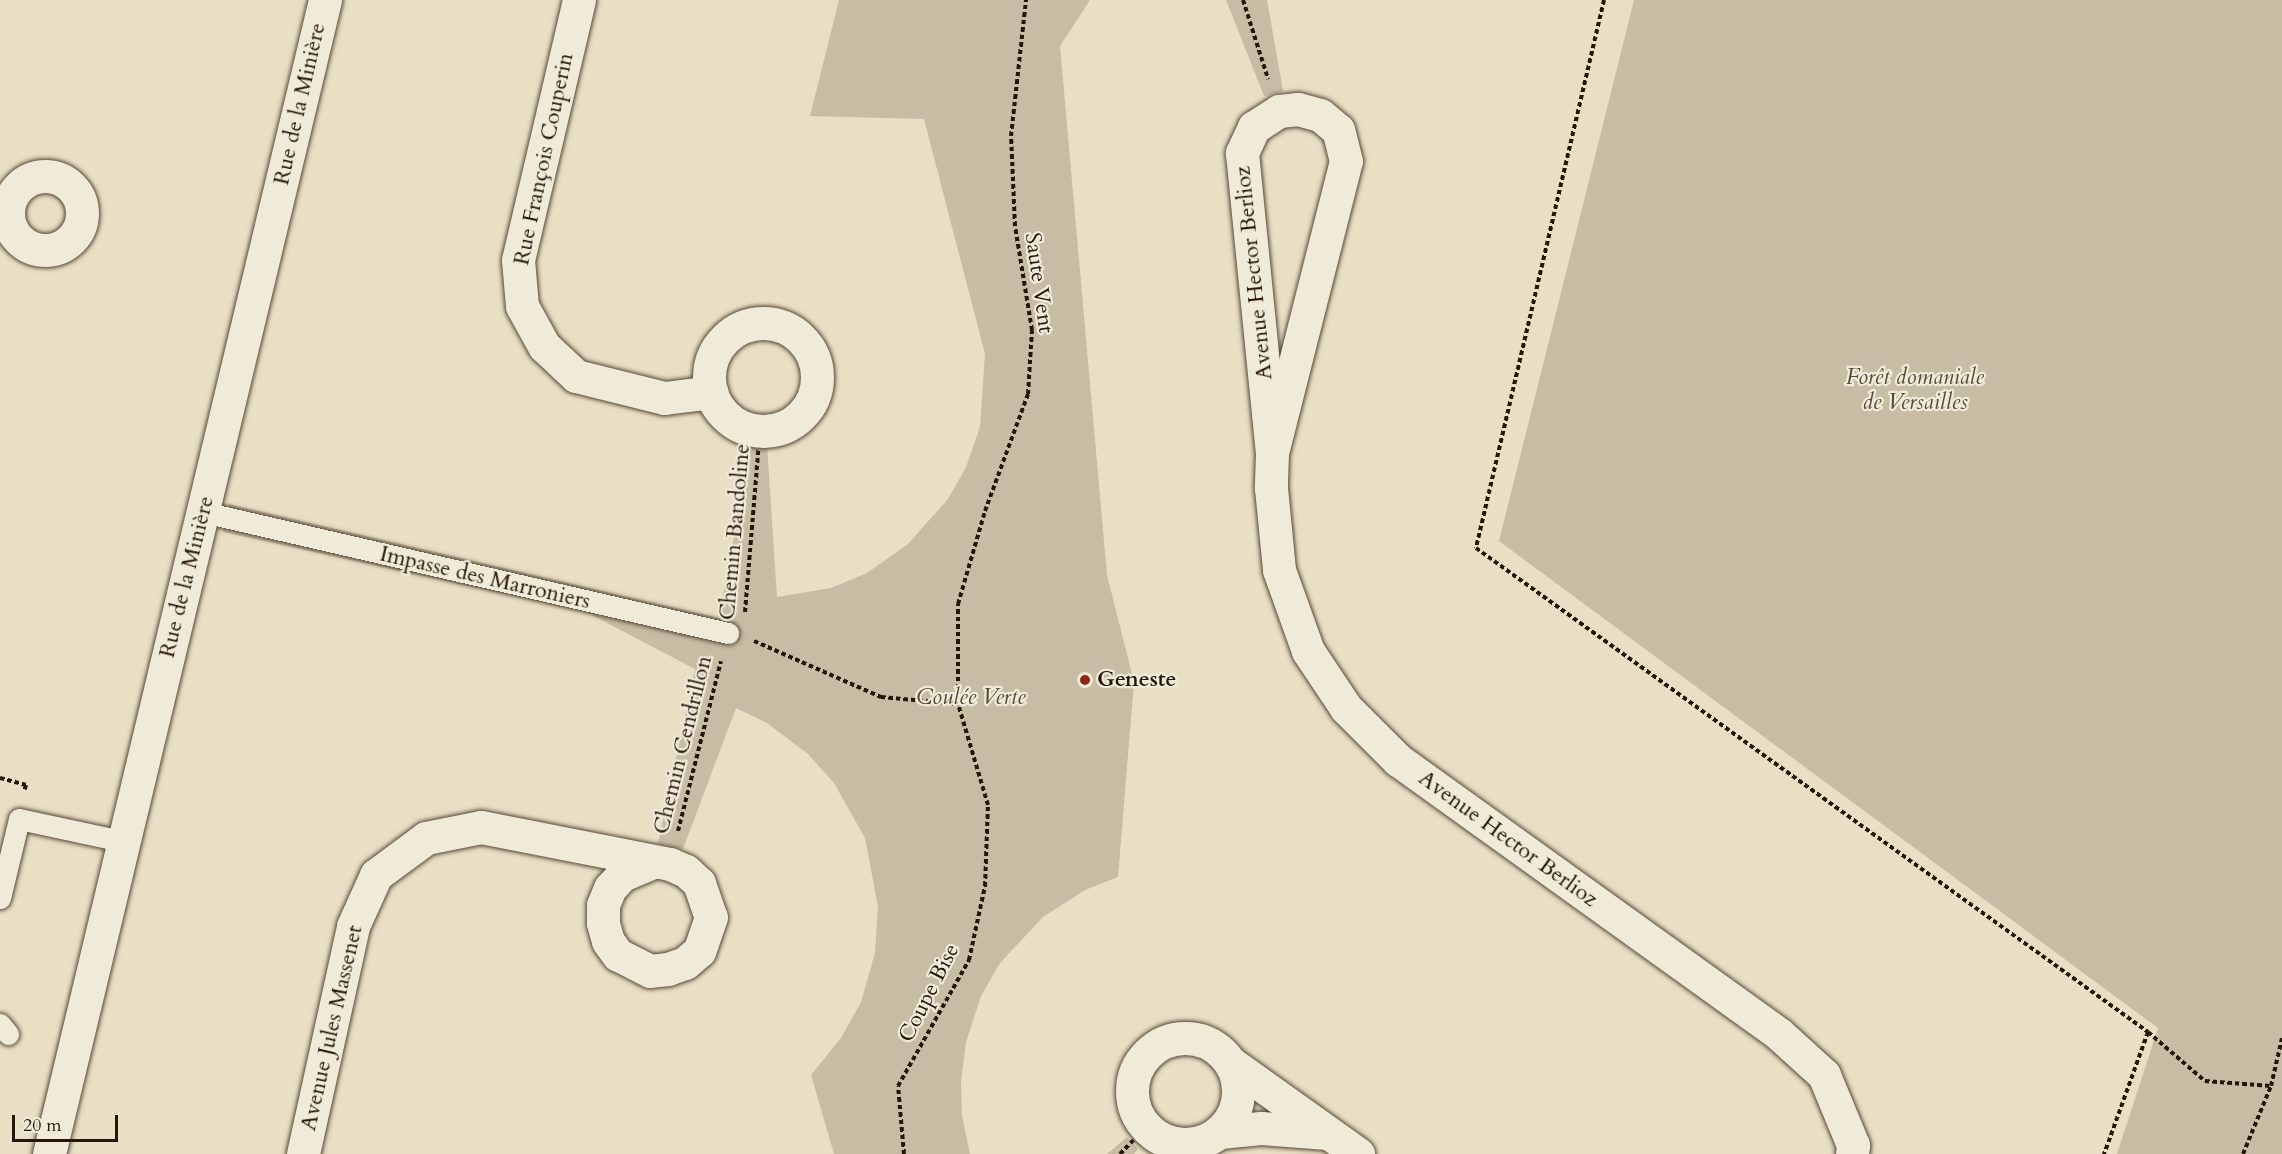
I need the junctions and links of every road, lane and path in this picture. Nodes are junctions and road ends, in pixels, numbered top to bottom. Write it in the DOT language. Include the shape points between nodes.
graph roads {
  1 [pos="325,0"];
  2 [pos="579,0"];
  3 [pos="1026,0"];
  4 [pos="1243,0"];
  5 [pos="1604,0"];
  6 [pos="1279,111"];
  7 [pos="712,392"];
  8 [pos="760,430"];
  9 [pos="1272,453"];
  10 [pos="203,512"];
  11 [pos="735,635"];
  12 [pos="958,704"];
  13 [pos="122,841"];
  14 [pos="661,863"];
  15 [pos="0,898"];
  16 [pos="2148,1032"];
  17 [pos="2282,1038"];
  18 [pos="1232,1064"];
  19 [pos="2271,1086"];
  20 [pos="1145,1128"];
  21 [pos="1220,1132"];
  22 [pos="1328,1133"];
  23 [pos="49,1154"];
  24 [pos="303,1154"];
  25 [pos="904,1154"];
  26 [pos="1120,1154"];
  27 [pos="1358,1154"];
  28 [pos="1852,1154"];
  29 [pos="2104,1154"];
  30 [pos="2243,1154"];
  1 -- 10 [label="street, Rue de la Minière"];
  2 -- 7 [label="street, Rue François Couperin" via="518,260 522,306 544,346 576,376 664,398"];
  3 -- 12 [label="path, Saute Vent" via="1011,136 1015,226 1032,330 1028,394 984,511 958,604"];
  4 -- 6 [label="path"];
  5 -- 16 [label="path" via="1476,548"];
  6 -- 9 [label="street, Avenue Hector Berlioz" via="1254,127 1242,153"];
  6 -- 9 [label="street, Avenue Hector Berlioz" via="1298,109 1320,115 1338,130 1346,161"];
  7 -- 8 [label="street" via="729,419"];
  7 -- 8 [label="street" via="709,374 713,356 722,341 737,329 753,323 772,323 803,340 813,356 815,392 795,421"];
  8 -- 11 [label="path, Chemin Bandoline"];
  9 -- 28 [label="street, Avenue Hector Berlioz" via="1279,570 1308,651 1346,708 1398,760 1779,1034 1824,1075 1853,1145"];
  10 -- 11 [label="lane, Impasse des Marroniers"];
  10 -- 13 [label="street, Rue de la Minière"];
  11 -- 12 [label="path" via="881,697"];
  11 -- 14 [label="path, Chemin Cendrillon"];
  12 -- 25 [label="path, Coupe Bise" via="988,805 985,886 969,960 898,1086"];
  13 -- 15 [label="lane" via="19,819"];
  13 -- 23 [label="street, Rue de la Minière"];
  14 -- 24 [label="street, Avenue Jules Massenet" via="481,827 426,838 376,875 353,926"];
  16 -- 19 [label="path" via="2205,1081"];
  16 -- 29 [label="path"];
  17 -- 19 [label="path"];
  18 -- 20 [label="street" via="1205,1041 1171,1039 1155,1046 1143,1058 1131,1091 1134,1108"];
  18 -- 21 [label="street" via="1237,1078 1236,1108"];
  18 -- 22 [label="street"];
  19 -- 30 [label="path"];
  20 -- 21 [label="street" via="1170,1143 1188,1145"];
  20 -- 26 [label="path"];
  21 -- 22 [label="street" via="1261,1128"];
  22 -- 27 [label="street"];
}
